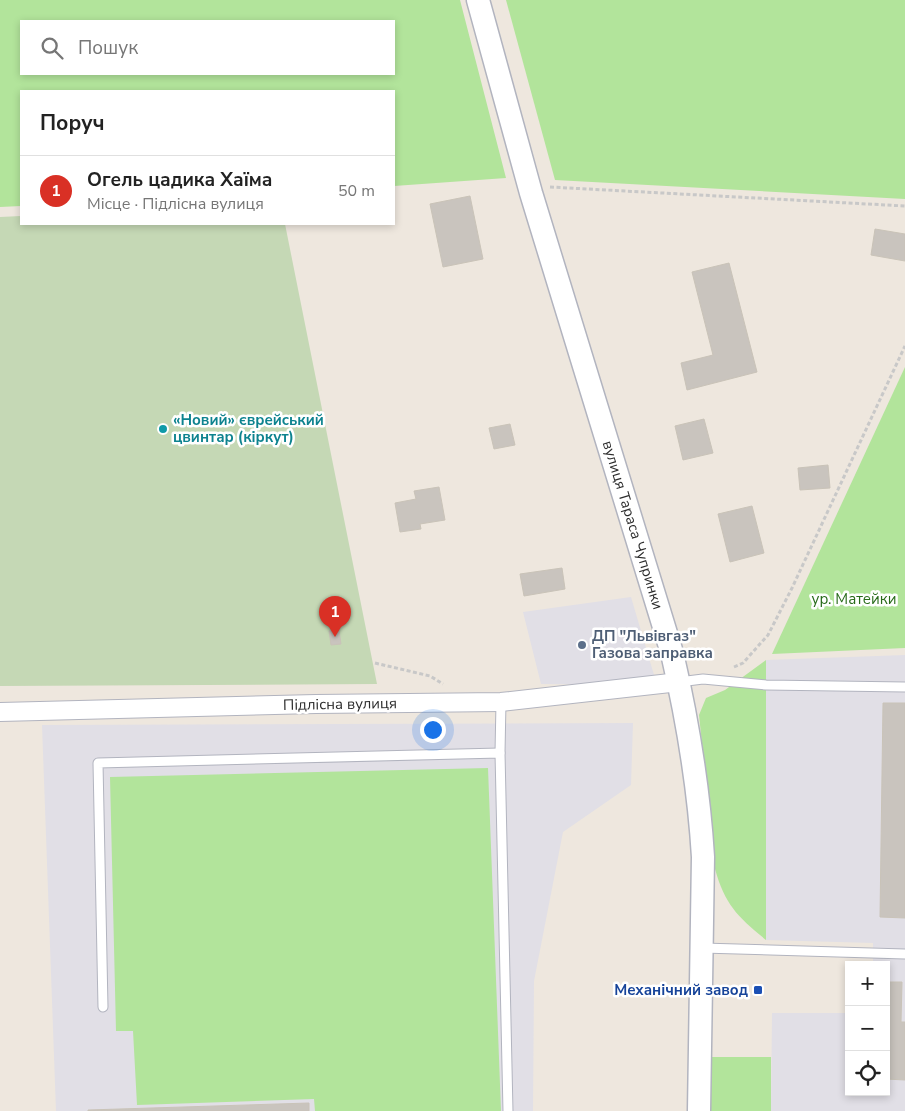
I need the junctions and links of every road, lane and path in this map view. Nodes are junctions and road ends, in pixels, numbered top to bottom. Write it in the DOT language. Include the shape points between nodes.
graph roads {
  1 [pos="478,0"];
  2 [pos="529,187"];
  3 [pos="905,206"];
  4 [pos="905,346"];
  5 [pos="375,663"];
  6 [pos="703,679"];
  7 [pos="679,682"];
  8 [pos="445,685"];
  9 [pos="905,687"];
  10 [pos="501,702"];
  11 [pos="0,712"];
  12 [pos="500,753"];
  13 [pos="701,948"];
  14 [pos="905,954"];
  15 [pos="103,1007"];
  16 [pos="508,1111"];
  17 [pos="699,1111"];
  1 -- 2 [label="street, вулиця Тараса Чупринки"];
  2 -- 3 [label="path"];
  2 -- 7 [label="street, вулиця Тараса Чупринки"];
  4 -- 6 [label="path" via="768,635 743,663"];
  5 -- 8 [label="path" via="430,676"];
  6 -- 7 [label="lane"];
  6 -- 9 [label="lane" via="766,685"];
  7 -- 10 [label="street, Підлісна вулиця"];
  7 -- 13 [label="street, вулиця Тараса Чупринки" via="700,817 703,857"];
  10 -- 11 [label="street, Підлісна вулиця"];
  10 -- 12 [label="lane"];
  12 -- 15 [label="lane" via="98,763"];
  12 -- 16 [label="lane"];
  13 -- 14 [label="lane"];
  13 -- 17 [label="street, вулиця Тараса Чупринки"];
}
